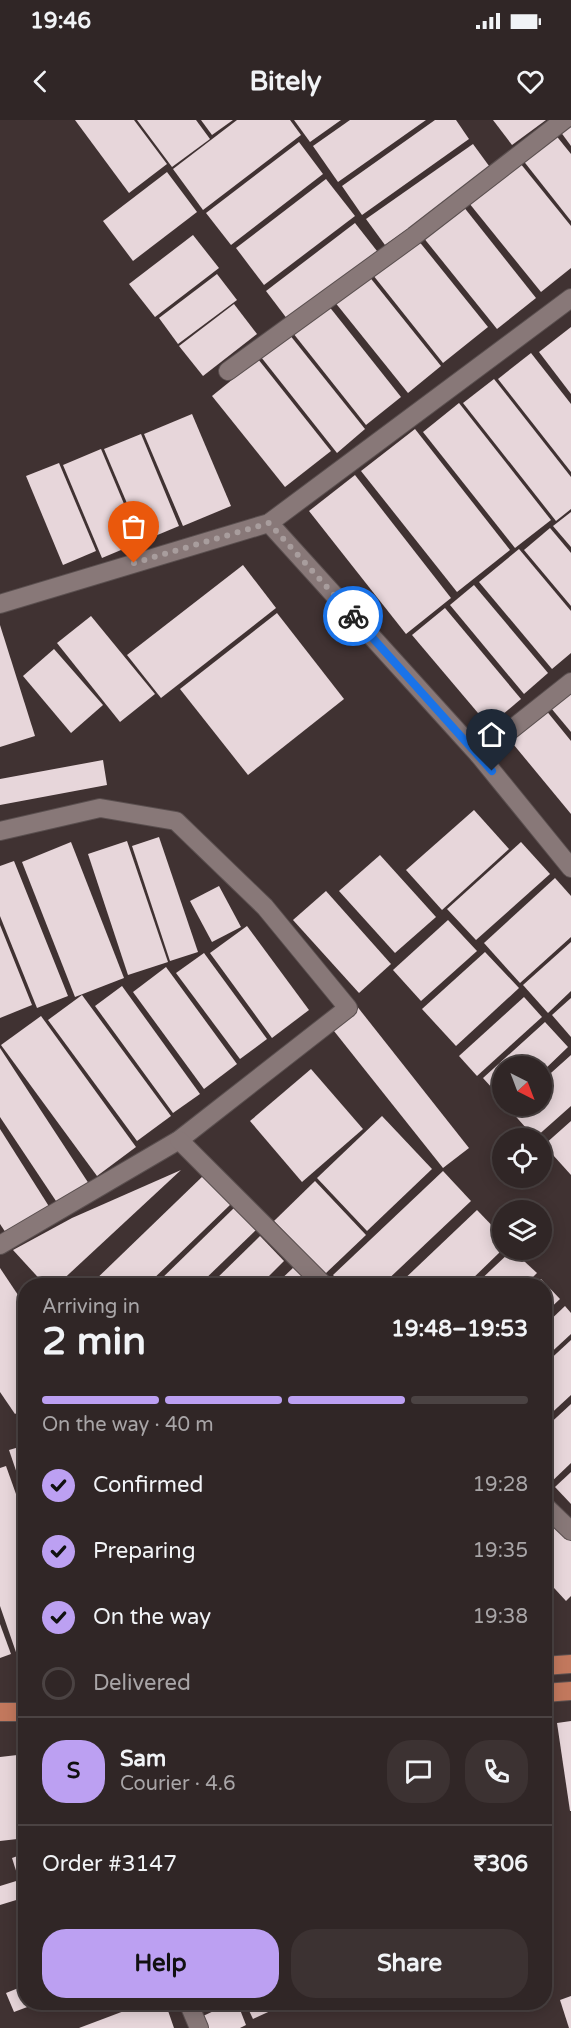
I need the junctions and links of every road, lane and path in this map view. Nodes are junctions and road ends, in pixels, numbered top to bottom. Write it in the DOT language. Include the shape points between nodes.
graph roads {
  1 [pos="564,120"];
  2 [pos="571,298"];
  3 [pos="228,370"];
  4 [pos="269,523"];
  5 [pos="0,604"];
  6 [pos="571,682"];
  7 [pos="479,755"];
  8 [pos="0,831"];
  9 [pos="571,868"];
  10 [pos="180,1140"];
  11 [pos="0,1245"];
  12 [pos="318,1278"];
  13 [pos="552,1513"];
  14 [pos="571,1531"];
  15 [pos="571,1664"];
  16 [pos="552,1665"];
  17 [pos="571,1691"];
  18 [pos="552,1692"];
  19 [pos="0,1712"];
  20 [pos="18,1712"];
  21 [pos="191,2010"];
  22 [pos="199,2028"];
  1 -- 3 [label="street" via="414,236"];
  2 -- 4 [label="street"];
  4 -- 5 [label="street"];
  4 -- 7 [label="street"];
  6 -- 7 [label="street"];
  7 -- 9 [label="street"];
  8 -- 10 [label="street" via="100,808 176,821 265,906 348,1008"];
  10 -- 11 [label="street"];
  10 -- 12 [label="street"];
  13 -- 14 [label="street"];
  15 -- 16 [label="highway"];
  17 -- 18 [label="highway"];
  19 -- 20 [label="highway"];
  21 -- 22 [label="street"];
}
